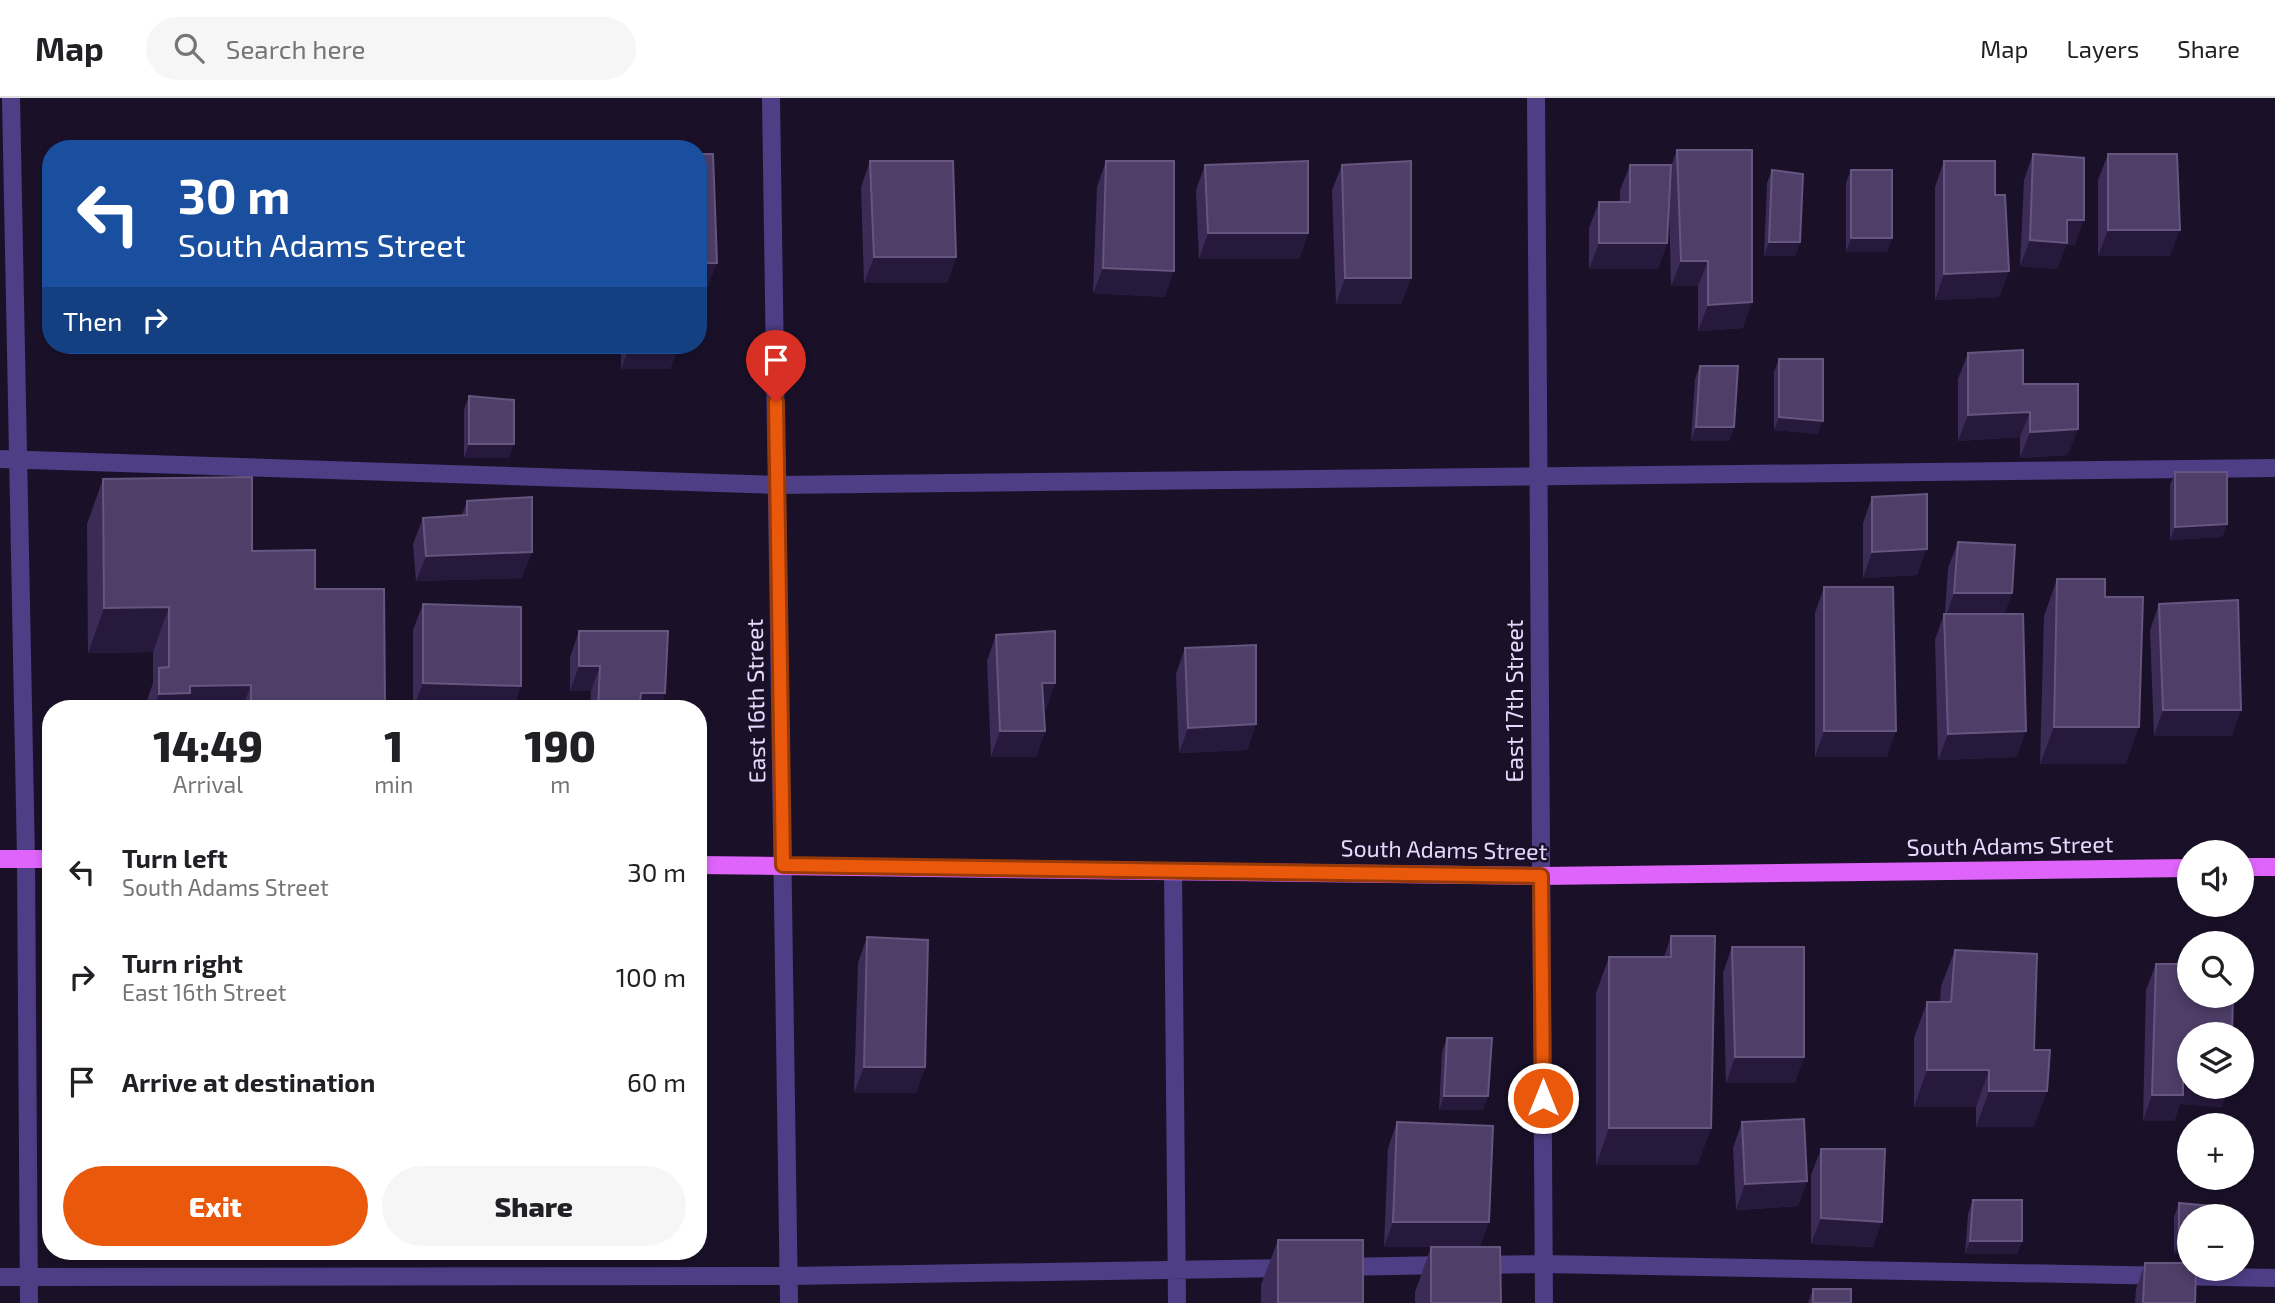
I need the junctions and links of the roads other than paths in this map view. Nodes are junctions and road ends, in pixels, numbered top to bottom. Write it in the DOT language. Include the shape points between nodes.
graph roads {
  1 [pos="11,98"];
  2 [pos="771,98"];
  3 [pos="1535,98"];
  4 [pos="9,459"];
  5 [pos="2275,468"];
  6 [pos="1538,478"];
  7 [pos="777,485"];
  8 [pos="26,858"];
  9 [pos="0,859"];
  10 [pos="42,859"];
  11 [pos="707,865"];
  12 [pos="783,865"];
  13 [pos="2254,867"];
  14 [pos="2275,867"];
  15 [pos="2177,868"];
  16 [pos="1173,870"];
  17 [pos="1541,876"];
  18 [pos="1544,1264"];
  19 [pos="1177,1269"];
  20 [pos="789,1276"];
  21 [pos="0,1277"];
  22 [pos="29,1277"];
  23 [pos="2275,1278"];
  24 [pos="29,1303"];
  25 [pos="789,1303"];
  26 [pos="1177,1303"];
  27 [pos="1544,1303"];
  1 -- 4 [label="street"];
  2 -- 7 [label="street, East 16th Street"];
  3 -- 6 [label="street, East 17th Street"];
  4 -- 7 [label="street"];
  4 -- 8 [label="street"];
  5 -- 6 [label="street"];
  6 -- 7 [label="street"];
  6 -- 17 [label="street, East 17th Street"];
  7 -- 12 [label="street, East 16th Street"];
  8 -- 9 [label="main road"];
  8 -- 10 [label="main road"];
  8 -- 22 [label="street"];
  11 -- 12 [label="main road, South Adams Street"];
  12 -- 16 [label="main road, South Adams Street"];
  12 -- 20 [label="street, East 16th Street"];
  13 -- 14 [label="main road"];
  15 -- 17 [label="main road, South Adams Street"];
  16 -- 17 [label="main road, South Adams Street"];
  16 -- 19 [label="street"];
  17 -- 18 [label="street, East 17th Street"];
  18 -- 19 [label="street"];
  18 -- 23 [label="street"];
  18 -- 27 [label="street, East 17th Street"];
  19 -- 20 [label="street"];
  19 -- 26 [label="street"];
  20 -- 22 [label="street"];
  20 -- 25 [label="street, East 16th Street"];
  21 -- 22 [label="street"];
  22 -- 24 [label="street"];
}
